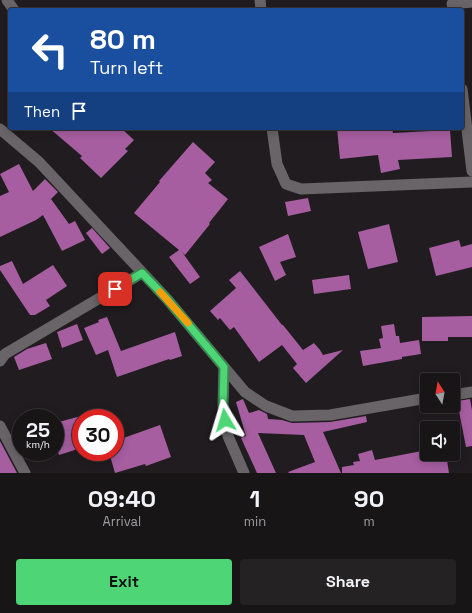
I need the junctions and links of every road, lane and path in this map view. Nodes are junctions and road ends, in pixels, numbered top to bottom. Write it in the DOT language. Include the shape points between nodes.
graph roads {
  1 [pos="472,2"];
  2 [pos="452,5"];
  3 [pos="464,105"];
  4 [pos="0,129"];
  5 [pos="272,130"];
  6 [pos="472,171"];
  7 [pos="472,182"];
  8 [pos="142,273"];
  9 [pos="0,361"];
  10 [pos="224,367"];
  11 [pos="472,392"];
  12 [pos="460,394"];
  13 [pos="420,399"];
  14 [pos="0,426"];
  15 [pos="26,473"];
  16 [pos="244,473"];
  1 -- 2 [label="street"];
  3 -- 6 [label="street"];
  4 -- 8 [label="street" via="39,162"];
  5 -- 7 [label="street" via="277,164 286,184 301,189"];
  8 -- 9 [label="street" via="6,354"];
  8 -- 10 [label="street"];
  10 -- 13 [label="street" via="246,392 266,406 292,416 330,415"];
  10 -- 16 [label="street" via="223,404 228,436"];
  11 -- 12 [label="street"];
  14 -- 15 [label="street"];
}
